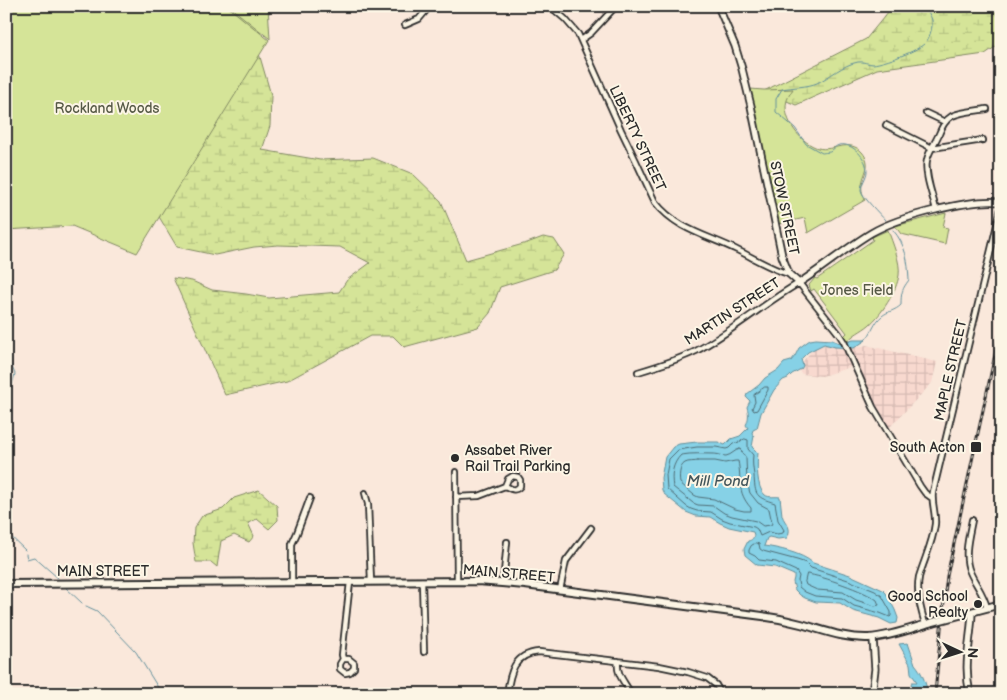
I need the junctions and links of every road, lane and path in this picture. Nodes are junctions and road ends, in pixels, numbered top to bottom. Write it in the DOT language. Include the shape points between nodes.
graph roads {
  1 [pos="430,6"];
  2 [pos="550,6"];
  3 [pos="616,6"];
  4 [pos="718,6"];
  5 [pos="406,25"];
  6 [pos="580,40"];
  7 [pos="987,109"];
  8 [pos="926,113"];
  9 [pos="945,122"];
  10 [pos="886,125"];
  11 [pos="983,140"];
  12 [pos="932,148"];
  13 [pos="1001,202"];
  14 [pos="1001,208"];
  15 [pos="936,210"];
  16 [pos="789,274"];
  17 [pos="799,283"];
  18 [pos="638,372"];
  19 [pos="456,472"];
  20 [pos="505,486"];
  21 [pos="364,493"];
  22 [pos="456,497"];
  23 [pos="310,498"];
  24 [pos="932,498"];
  25 [pos="972,520"];
  26 [pos="591,528"];
  27 [pos="507,542"];
  28 [pos="457,580"];
  29 [pos="422,581"];
  30 [pos="292,582"];
  31 [pos="350,582"];
  32 [pos="371,582"];
  33 [pos="503,583"];
  34 [pos="6,584"];
  35 [pos="560,590"];
  36 [pos="1001,604"];
  37 [pos="987,608"];
  38 [pos="972,612"];
  39 [pos="925,624"];
  40 [pos="873,638"];
  41 [pos="424,652"];
  42 [pos="343,659"];
  43 [pos="618,661"];
  44 [pos="507,694"];
  45 [pos="632,694"];
  46 [pos="721,694"];
  47 [pos="872,694"];
  48 [pos="970,694"];
  1 -- 5 [label="street" via="419,19"];
  2 -- 6 [label="street, LIBERTY STREET" via="565,19"];
  3 -- 6 [label="street"];
  4 -- 16 [label="street, STOW STREET" via="742,69 781,252"];
  6 -- 16 [label="street, LIBERTY STREET" via="659,208 693,232"];
  7 -- 9 [label="street" via="956,114"];
  8 -- 9 [label="street"];
  9 -- 12 [label="street"];
  10 -- 12 [label="street"];
  11 -- 12 [label="street"];
  12 -- 15 [label="street" via="926,168"];
  13 -- 15 [label="street, MARTIN STREET" via="983,201"];
  14 -- 24 [label="street, MAPLE STREET"];
  15 -- 17 [label="street, MARTIN STREET" via="872,232"];
  16 -- 17 [label="street, STOW STREET"];
  17 -- 18 [label="street, MARTIN STREET" via="700,349"];
  17 -- 24 [label="street, STOW STREET" via="844,342 882,424 920,486"];
  19 -- 22 [label="street"];
  20 -- 22 [label="street" via="478,496"];
  21 -- 32 [label="street" via="368,504"];
  22 -- 28 [label="street"];
  23 -- 30 [label="street" via="292,544"];
  24 -- 39 [label="street, MAPLE STREET" via="934,528 918,585"];
  25 -- 37 [label="street" via="968,561"];
  26 -- 35 [label="street" via="566,561"];
  27 -- 33 [label="street"];
  28 -- 29 [label="main road, MAIN STREET"];
  28 -- 33 [label="main road, MAIN STREET"];
  29 -- 32 [label="main road, MAIN STREET"];
  29 -- 41 [label="street"];
  30 -- 31 [label="main road, MAIN STREET"];
  30 -- 34 [label="main road, MAIN STREET"];
  31 -- 32 [label="main road, MAIN STREET"];
  31 -- 42 [label="street"];
  33 -- 35 [label="main road, MAIN STREET"];
  35 -- 40 [label="main road, MAIN STREET" via="766,616 844,636"];
  36 -- 37 [label="main road, MAIN STREET"];
  37 -- 38 [label="main road, MAIN STREET"];
  38 -- 39 [label="main road, MAIN STREET, bridge"];
  38 -- 48 [label="street" via="966,666"];
  39 -- 40 [label="main road, MAIN STREET"];
  40 -- 47 [label="street" via="875,669"];
  43 -- 44 [label="street" via="530,653 513,667"];
  43 -- 45 [label="street" via="619,674"];
  43 -- 46 [label="street" via="701,675 712,681"];
}
